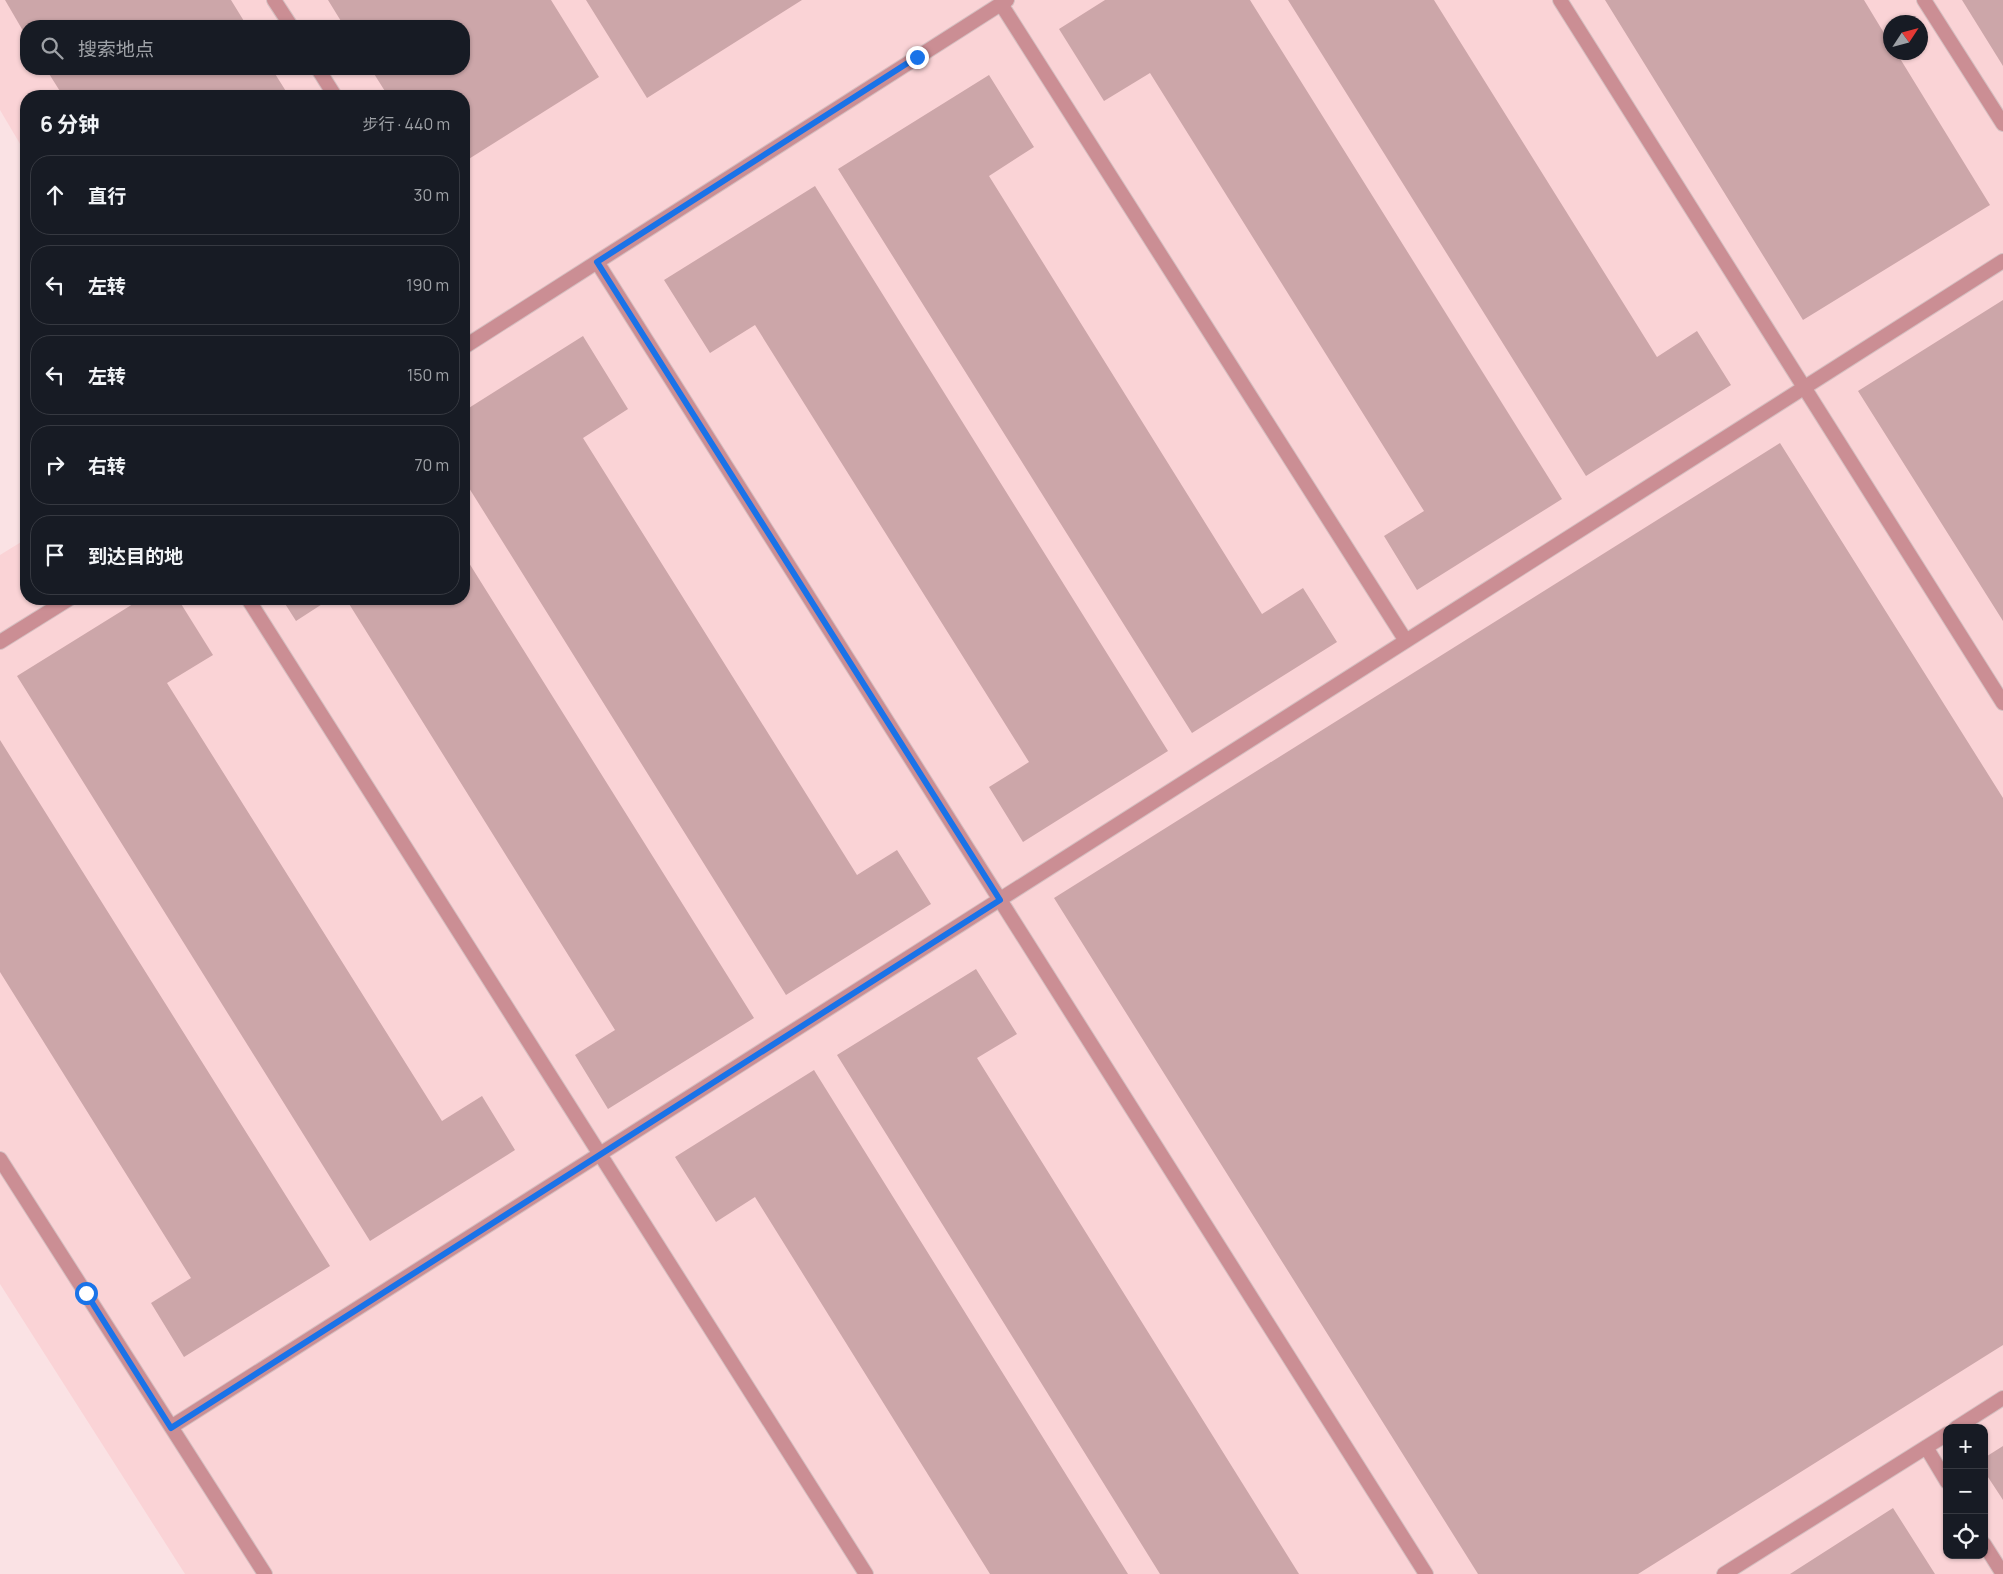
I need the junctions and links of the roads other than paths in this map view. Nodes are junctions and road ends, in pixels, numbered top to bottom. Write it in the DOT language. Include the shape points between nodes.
graph roads {
  1 [pos="274,0"];
  2 [pos="1560,0"];
  3 [pos="1924,0"];
  4 [pos="1004,2"];
  5 [pos="287,20"];
  6 [pos="322,75"];
  7 [pos="332,90"];
  8 [pos="2003,124"];
  9 [pos="2003,261"];
  10 [pos="597,262"];
  11 [pos="470,343"];
  12 [pos="1804,388"];
  13 [pos="59,605"];
  14 [pos="252,605"];
  15 [pos="1406,641"];
  16 [pos="0,642"];
  17 [pos="2003,703"];
  18 [pos="1000,900"];
  19 [pos="600,1154"];
  20 [pos="0,1159"];
  21 [pos="2003,1398"];
  22 [pos="1962,1424"];
  23 [pos="171,1428"];
  24 [pos="1943,1436"];
  25 [pos="1926,1447"];
  26 [pos="1943,1475"];
  27 [pos="1988,1550"];
  28 [pos="265,1574"];
  29 [pos="866,1574"];
  30 [pos="1426,1574"];
  31 [pos="1724,1574"];
  32 [pos="2003,1574"];
  1 -- 5 [label="lane"];
  2 -- 12 [label="lane"];
  3 -- 8 [label="lane"];
  4 -- 10 [label="lane"];
  4 -- 15 [label="lane"];
  6 -- 7 [label="lane"];
  9 -- 12 [label="lane"];
  10 -- 11 [label="lane"];
  10 -- 18 [label="lane"];
  12 -- 15 [label="lane"];
  12 -- 17 [label="lane"];
  13 -- 16 [label="lane"];
  14 -- 19 [label="lane"];
  15 -- 18 [label="lane"];
  18 -- 19 [label="lane"];
  18 -- 30 [label="lane"];
  19 -- 23 [label="lane"];
  19 -- 29 [label="lane"];
  20 -- 23 [label="lane"];
  21 -- 22 [label="lane"];
  23 -- 28 [label="lane"];
  24 -- 25 [label="lane"];
  25 -- 26 [label="lane"];
  25 -- 31 [label="lane"];
  27 -- 32 [label="lane"];
}
